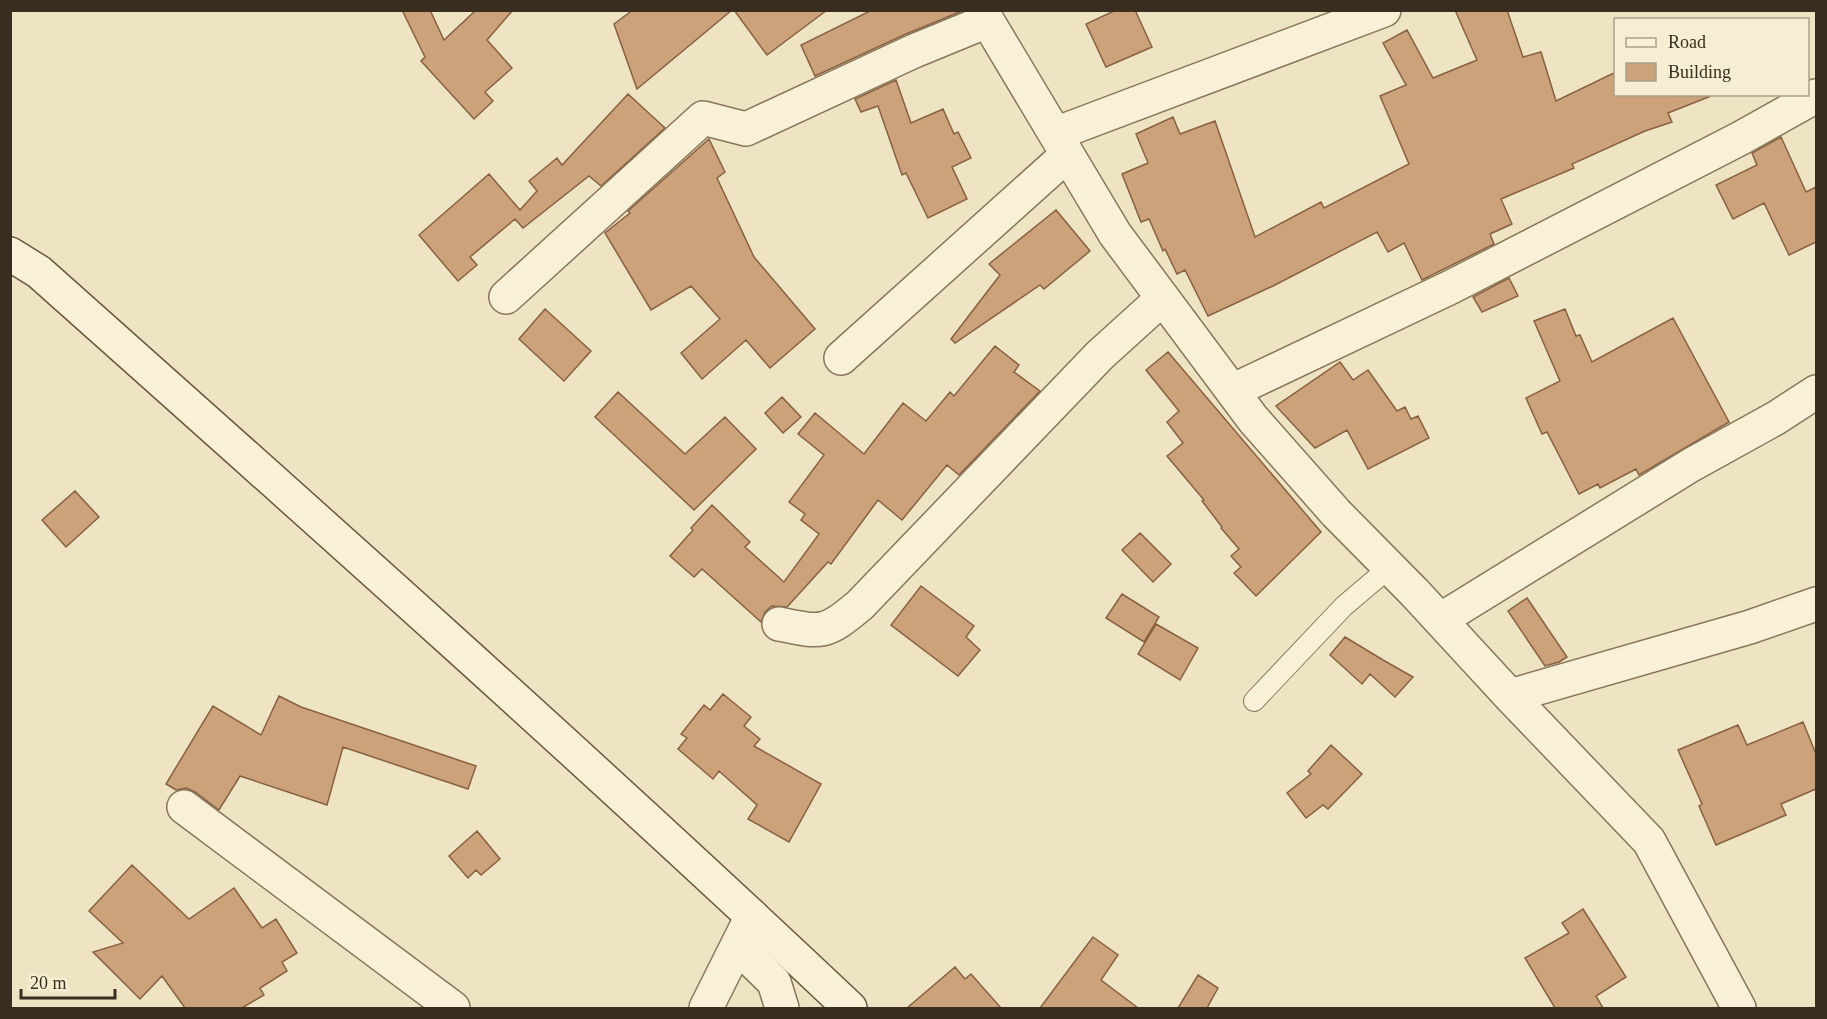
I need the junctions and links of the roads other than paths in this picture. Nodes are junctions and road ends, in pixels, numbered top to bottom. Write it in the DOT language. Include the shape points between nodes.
graph roads {
  1 [pos="1384,10"];
  2 [pos="984,16"];
  3 [pos="1816,96"];
  4 [pos="1061,145"];
  5 [pos="10,254"];
  6 [pos="506,297"];
  7 [pos="1163,298"];
  8 [pos="841,358"];
  9 [pos="1232,391"];
  10 [pos="1816,392"];
  11 [pos="1390,567"];
  12 [pos="1816,604"];
  13 [pos="1440,620"];
  14 [pos="779,624"];
  15 [pos="1510,696"];
  16 [pos="1254,701"];
  17 [pos="184,807"];
  18 [pos="752,916"];
  19 [pos="737,946"];
  20 [pos="453,1008"];
  21 [pos="706,1008"];
  22 [pos="782,1008"];
  23 [pos="850,1008"];
  24 [pos="1739,1008"];
  1 -- 4 [label="street"];
  2 -- 4 [label="street"];
  2 -- 6 [label="street" via="746,129 703,118"];
  3 -- 9 [label="street" via="1451,287"];
  4 -- 7 [label="street" via="1114,234"];
  4 -- 8 [label="street"];
  5 -- 18 [label="street" via="39,272 280,487"];
  7 -- 9 [label="street"];
  7 -- 14 [label="street" via="1100,355 860,604 835,625 813,631"];
  9 -- 11 [label="street" via="1336,513"];
  10 -- 13 [label="street"];
  11 -- 13 [label="street"];
  11 -- 16 [label="lane" via="1344,606"];
  12 -- 15 [label="street" via="1750,627"];
  13 -- 15 [label="street"];
  15 -- 24 [label="street" via="1649,841"];
  17 -- 20 [label="street"];
  18 -- 19 [label="street"];
  18 -- 23 [label="street"];
  19 -- 21 [label="street"];
  19 -- 22 [label="street" via="774,982"];
}
